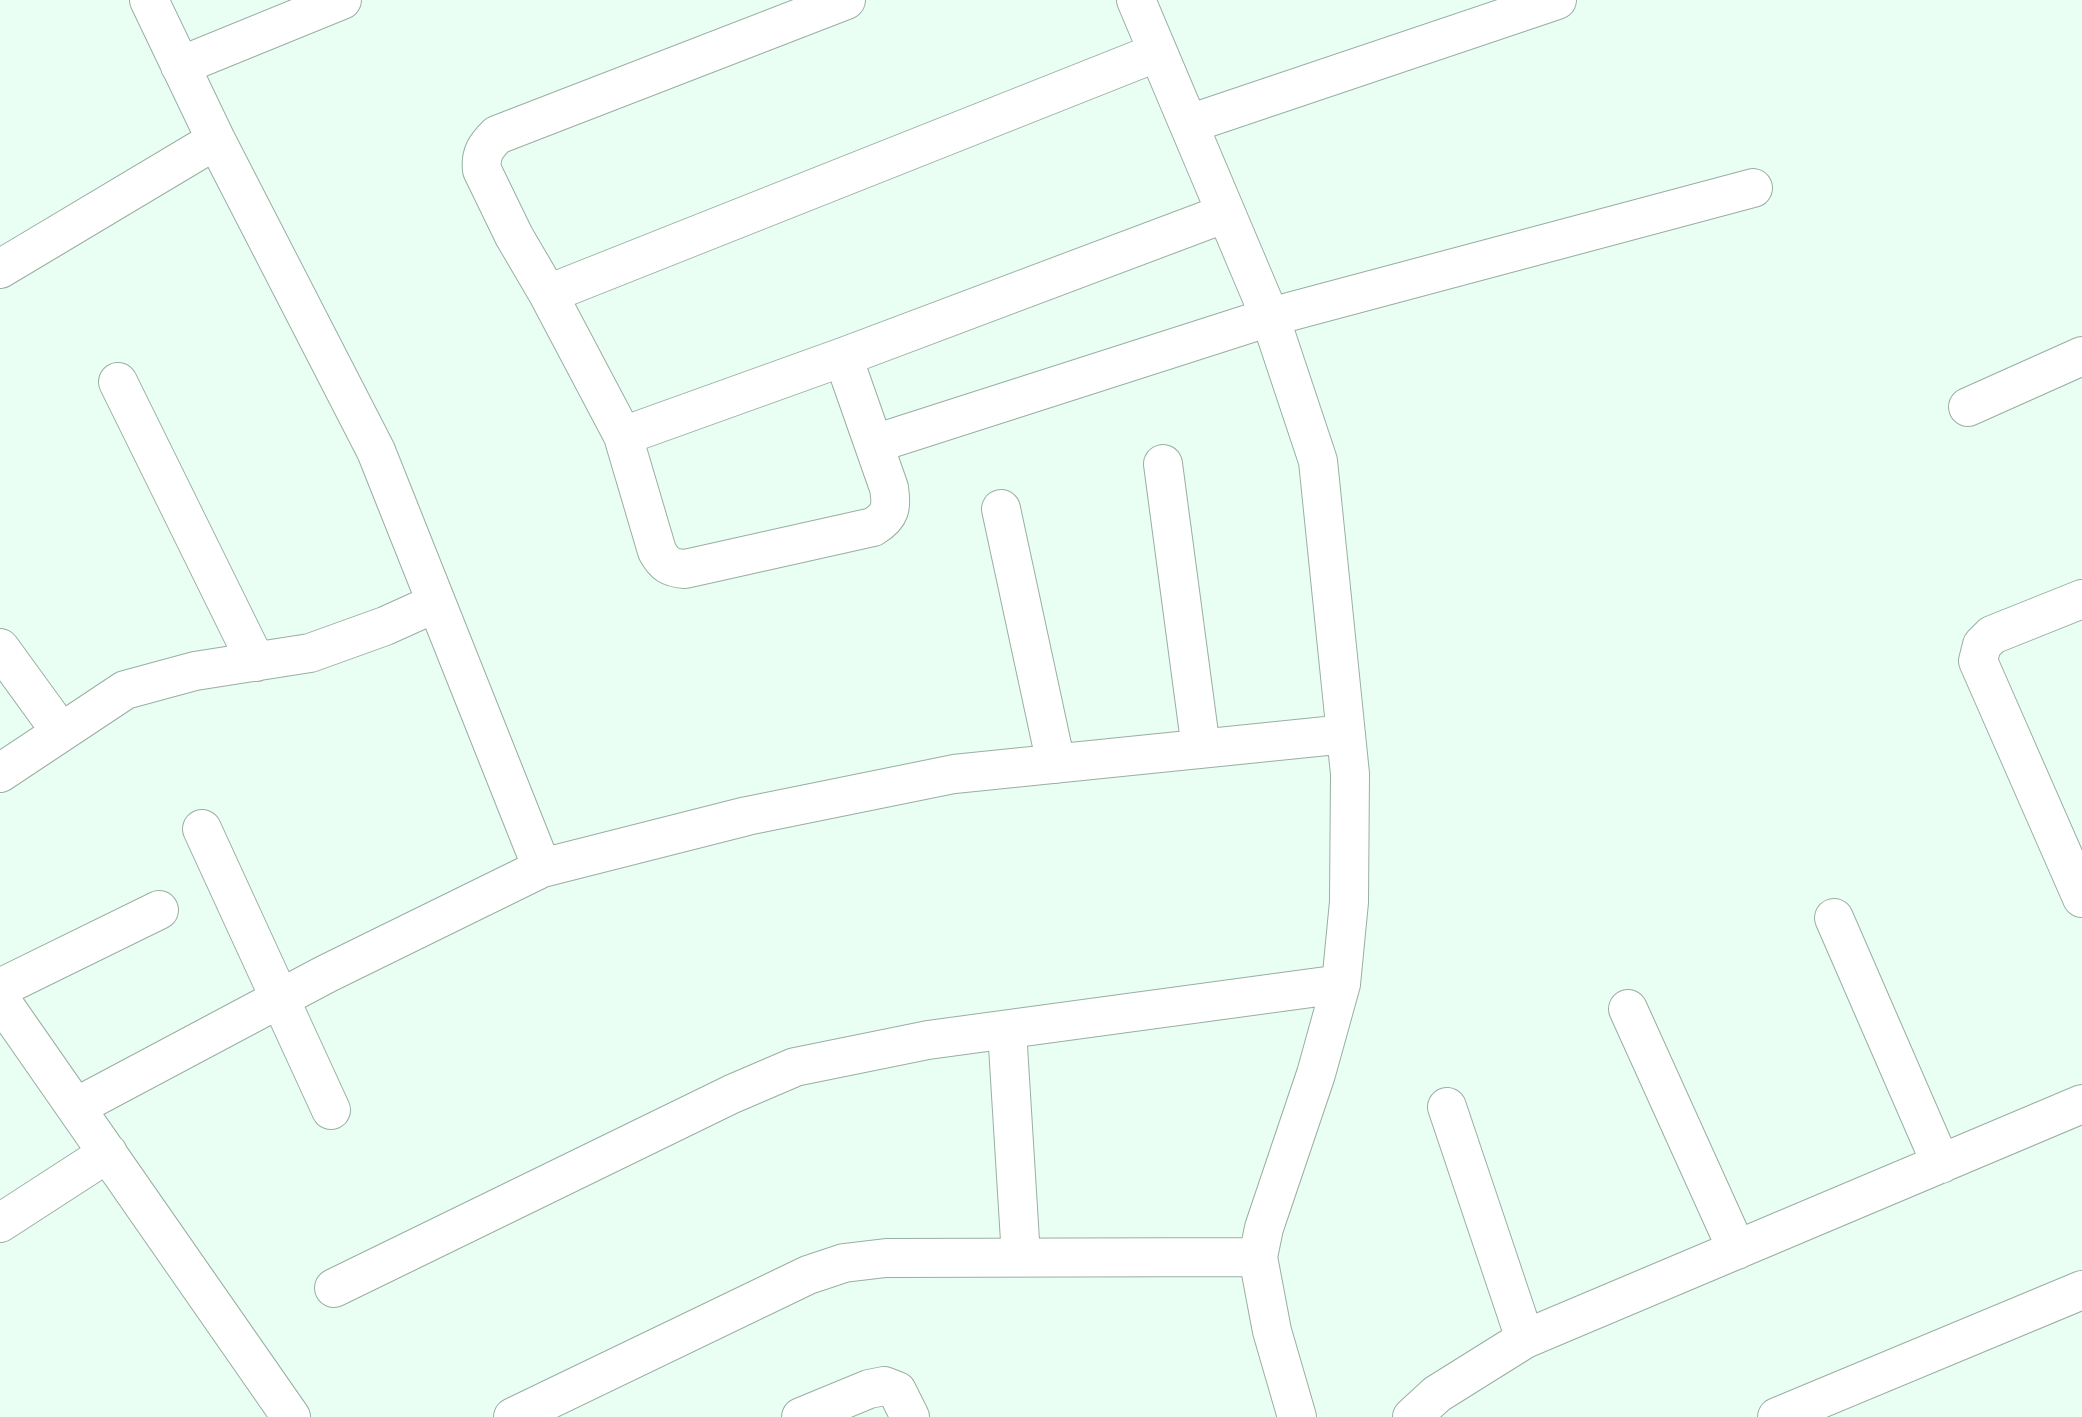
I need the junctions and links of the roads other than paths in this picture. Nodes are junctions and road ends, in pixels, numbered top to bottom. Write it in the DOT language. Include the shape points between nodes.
graph roads {
  1 [pos="149,0"];
  2 [pos="342,0"];
  3 [pos="846,0"];
  4 [pos="1136,0"];
  5 [pos="1557,0"];
  6 [pos="1158,52"];
  7 [pos="180,66"];
  8 [pos="1189,124"];
  9 [pos="216,140"];
  10 [pos="1753,188"];
  11 [pos="1226,213"];
  12 [pos="0,269"];
  13 [pos="548,295"];
  14 [pos="1270,317"];
  15 [pos="2082,356"];
  16 [pos="843,357"];
  17 [pos="118,382"];
  18 [pos="1968,407"];
  19 [pos="623,436"];
  20 [pos="874,444"];
  21 [pos="1163,464"];
  22 [pos="1001,509"];
  23 [pos="2082,599"];
  24 [pos="436,603"];
  25 [pos="0,648"];
  26 [pos="256,662"];
  27 [pos="61,732"];
  28 [pos="1346,734"];
  29 [pos="1201,750"];
  30 [pos="1055,764"];
  31 [pos="0,774"];
  32 [pos="202,829"];
  33 [pos="542,868"];
  34 [pos="2082,898"];
  35 [pos="159,911"];
  36 [pos="1834,918"];
  37 [pos="1341,984"];
  38 [pos="0,988"];
  39 [pos="280,998"];
  40 [pos="0,999"];
  41 [pos="1628,1009"];
  42 [pos="1007,1030"];
  43 [pos="2082,1104"];
  44 [pos="76,1107"];
  45 [pos="1447,1107"];
  46 [pos="331,1110"];
  47 [pos="108,1153"];
  48 [pos="1941,1164"];
  49 [pos="0,1223"];
  50 [pos="1737,1250"];
  51 [pos="1021,1257"];
  52 [pos="1258,1257"];
  53 [pos="334,1288"];
  54 [pos="2082,1290"];
  55 [pos="1525,1339"];
  56 [pos="291,1417"];
  57 [pos="513,1417"];
  58 [pos="801,1417"];
  59 [pos="910,1417"];
  60 [pos="1297,1417"];
  61 [pos="1412,1417"];
  62 [pos="1777,1417"];
  1 -- 7 [label="street"];
  2 -- 7 [label="street"];
  3 -- 13 [label="street" via="497,135 487,145 482,170"];
  4 -- 6 [label="street"];
  5 -- 8 [label="street"];
  6 -- 8 [label="street"];
  6 -- 13 [label="street"];
  7 -- 9 [label="street"];
  8 -- 11 [label="street"];
  9 -- 12 [label="street"];
  9 -- 24 [label="street" via="376,451"];
  10 -- 14 [label="street"];
  11 -- 14 [label="street"];
  11 -- 16 [label="street"];
  13 -- 19 [label="street"];
  14 -- 20 [label="street"];
  14 -- 28 [label="street" via="1318,461"];
  15 -- 18 [label="street"];
  16 -- 19 [label="street"];
  16 -- 20 [label="street"];
  17 -- 26 [label="street"];
  19 -- 20 [label="street" via="657,551 671,568 685,569 873,527 886,519 892,507 889,488"];
  21 -- 29 [label="street"];
  22 -- 30 [label="street"];
  23 -- 34 [label="street" via="1992,635 1982,645 1978,661"];
  24 -- 26 [label="street" via="310,653"];
  24 -- 33 [label="street"];
  25 -- 27 [label="street"];
  26 -- 27 [label="street" via="195,671 125,690"];
  27 -- 31 [label="street"];
  28 -- 29 [label="street"];
  28 -- 37 [label="street" via="1349,902"];
  29 -- 30 [label="street"];
  30 -- 33 [label="street" via="954,774 747,817"];
  32 -- 39 [label="street"];
  33 -- 39 [label="street"];
  35 -- 38 [label="street"];
  36 -- 48 [label="street"];
  37 -- 42 [label="street"];
  37 -- 52 [label="street"];
  39 -- 44 [label="street"];
  39 -- 46 [label="street"];
  40 -- 44 [label="street"];
  41 -- 50 [label="street"];
  42 -- 51 [label="street"];
  42 -- 53 [label="street" via="928,1040 795,1067"];
  43 -- 48 [label="street"];
  44 -- 47 [label="street"];
  45 -- 55 [label="street"];
  47 -- 49 [label="street"];
  47 -- 56 [label="street"];
  48 -- 50 [label="street"];
  50 -- 55 [label="street"];
  51 -- 52 [label="street"];
  51 -- 57 [label="street" via="887,1258 844,1263 808,1275"];
  52 -- 60 [label="street" via="1272,1331"];
  54 -- 62 [label="street"];
  55 -- 61 [label="street" via="1437,1394"];
  58 -- 59 [label="street" via="884,1386 897,1391"];
}
